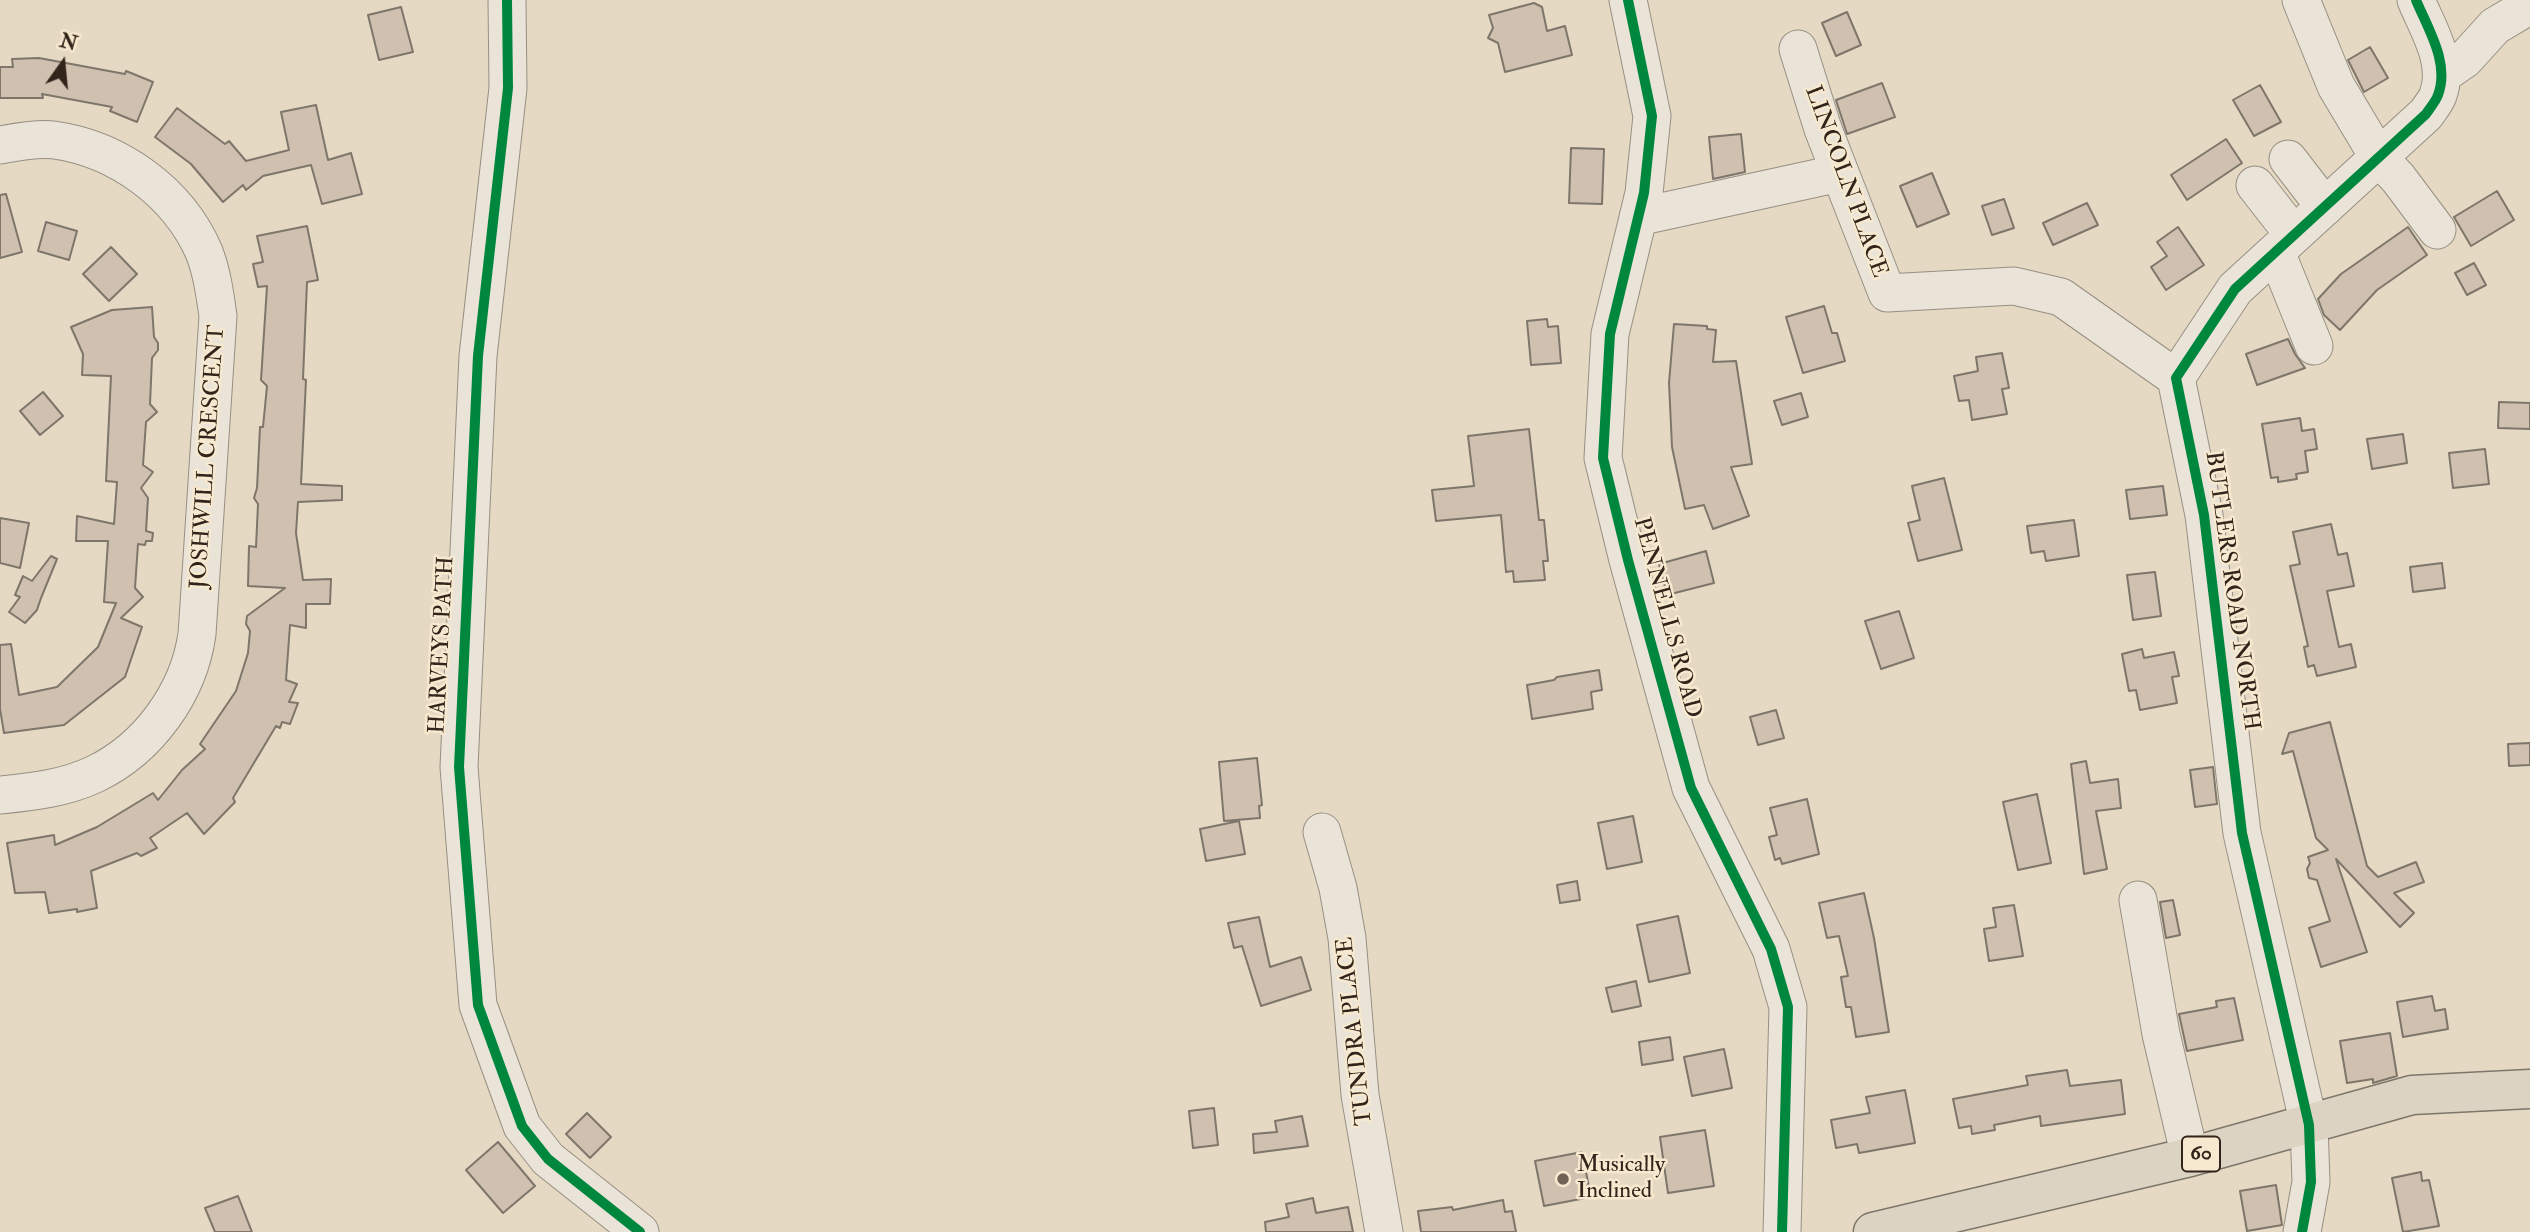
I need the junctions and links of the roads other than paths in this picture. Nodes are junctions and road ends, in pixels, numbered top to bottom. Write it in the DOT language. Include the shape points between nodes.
graph roads {
  1 [pos="507,0"];
  2 [pos="1628,0"];
  3 [pos="2301,0"];
  4 [pos="2416,0"];
  5 [pos="2522,10"];
  6 [pos="1798,49"];
  7 [pos="2442,75"];
  8 [pos="0,145"];
  9 [pos="2379,158"];
  10 [pos="2288,159"];
  11 [pos="1840,173"];
  12 [pos="2255,185"];
  13 [pos="2325,207"];
  14 [pos="1637,217"];
  15 [pos="2437,230"];
  16 [pos="2285,244"];
  17 [pos="2314,346"];
  18 [pos="2176,378"];
  19 [pos="0,795"];
  20 [pos="1322,832"];
  21 [pos="2138,900"];
  22 [pos="2530,1089"];
  23 [pos="2309,1125"];
  24 [pos="2190,1157"];
  25 [pos="640,1232"];
  26 [pos="1384,1232"];
  27 [pos="1782,1232"];
  28 [pos="1872,1232"];
  29 [pos="2302,1232"];
  1 -- 25 [label="street, HARVEYS PATH" via="508,88 478,356 459,767 478,1005 522,1126 548,1159"];
  2 -- 14 [label="street, PENNELLS ROAD" via="1652,116"];
  3 -- 9 [label="street" via="2336,86"];
  4 -- 7 [label="street" via="2439,55"];
  5 -- 7 [label="street" via="2495,26 2465,59"];
  6 -- 11 [label="street, LINCOLN PLACE"];
  7 -- 9 [label="street" via="2438,95 2426,114"];
  8 -- 19 [label="street, JOSHWILL CRESCENT" via="52,140 93,149 124,163 160,191 188,224 204,253 218,316 197,634 190,670 168,710 120,759 83,779"];
  9 -- 13 [label="street"];
  9 -- 15 [label="street"];
  10 -- 13 [label="street"];
  11 -- 14 [label="street"];
  11 -- 18 [label="street, LINCOLN PLACE" via="1887,293 2014,286 2062,297"];
  12 -- 16 [label="street"];
  13 -- 16 [label="street"];
  14 -- 27 [label="street, PENNELLS ROAD" via="1609,334 1603,458 1691,789 1771,949 1788,1007"];
  16 -- 17 [label="street"];
  16 -- 18 [label="street" via="2235,289"];
  18 -- 23 [label="street, BUTLERS ROAD NORTH" via="2204,515 2242,834"];
  20 -- 26 [label="street, TUNDRA PLACE" via="1347,939 1360,1095"];
  21 -- 24 [label="street" via="2161,1034"];
  22 -- 23 [label="main road, 60" via="2412,1095"];
  23 -- 24 [label="main road, 60"];
  23 -- 29 [label="street, BUTLERS ROAD NORTH" via="2311,1182"];
  24 -- 28 [label="main road, 60"];
}
